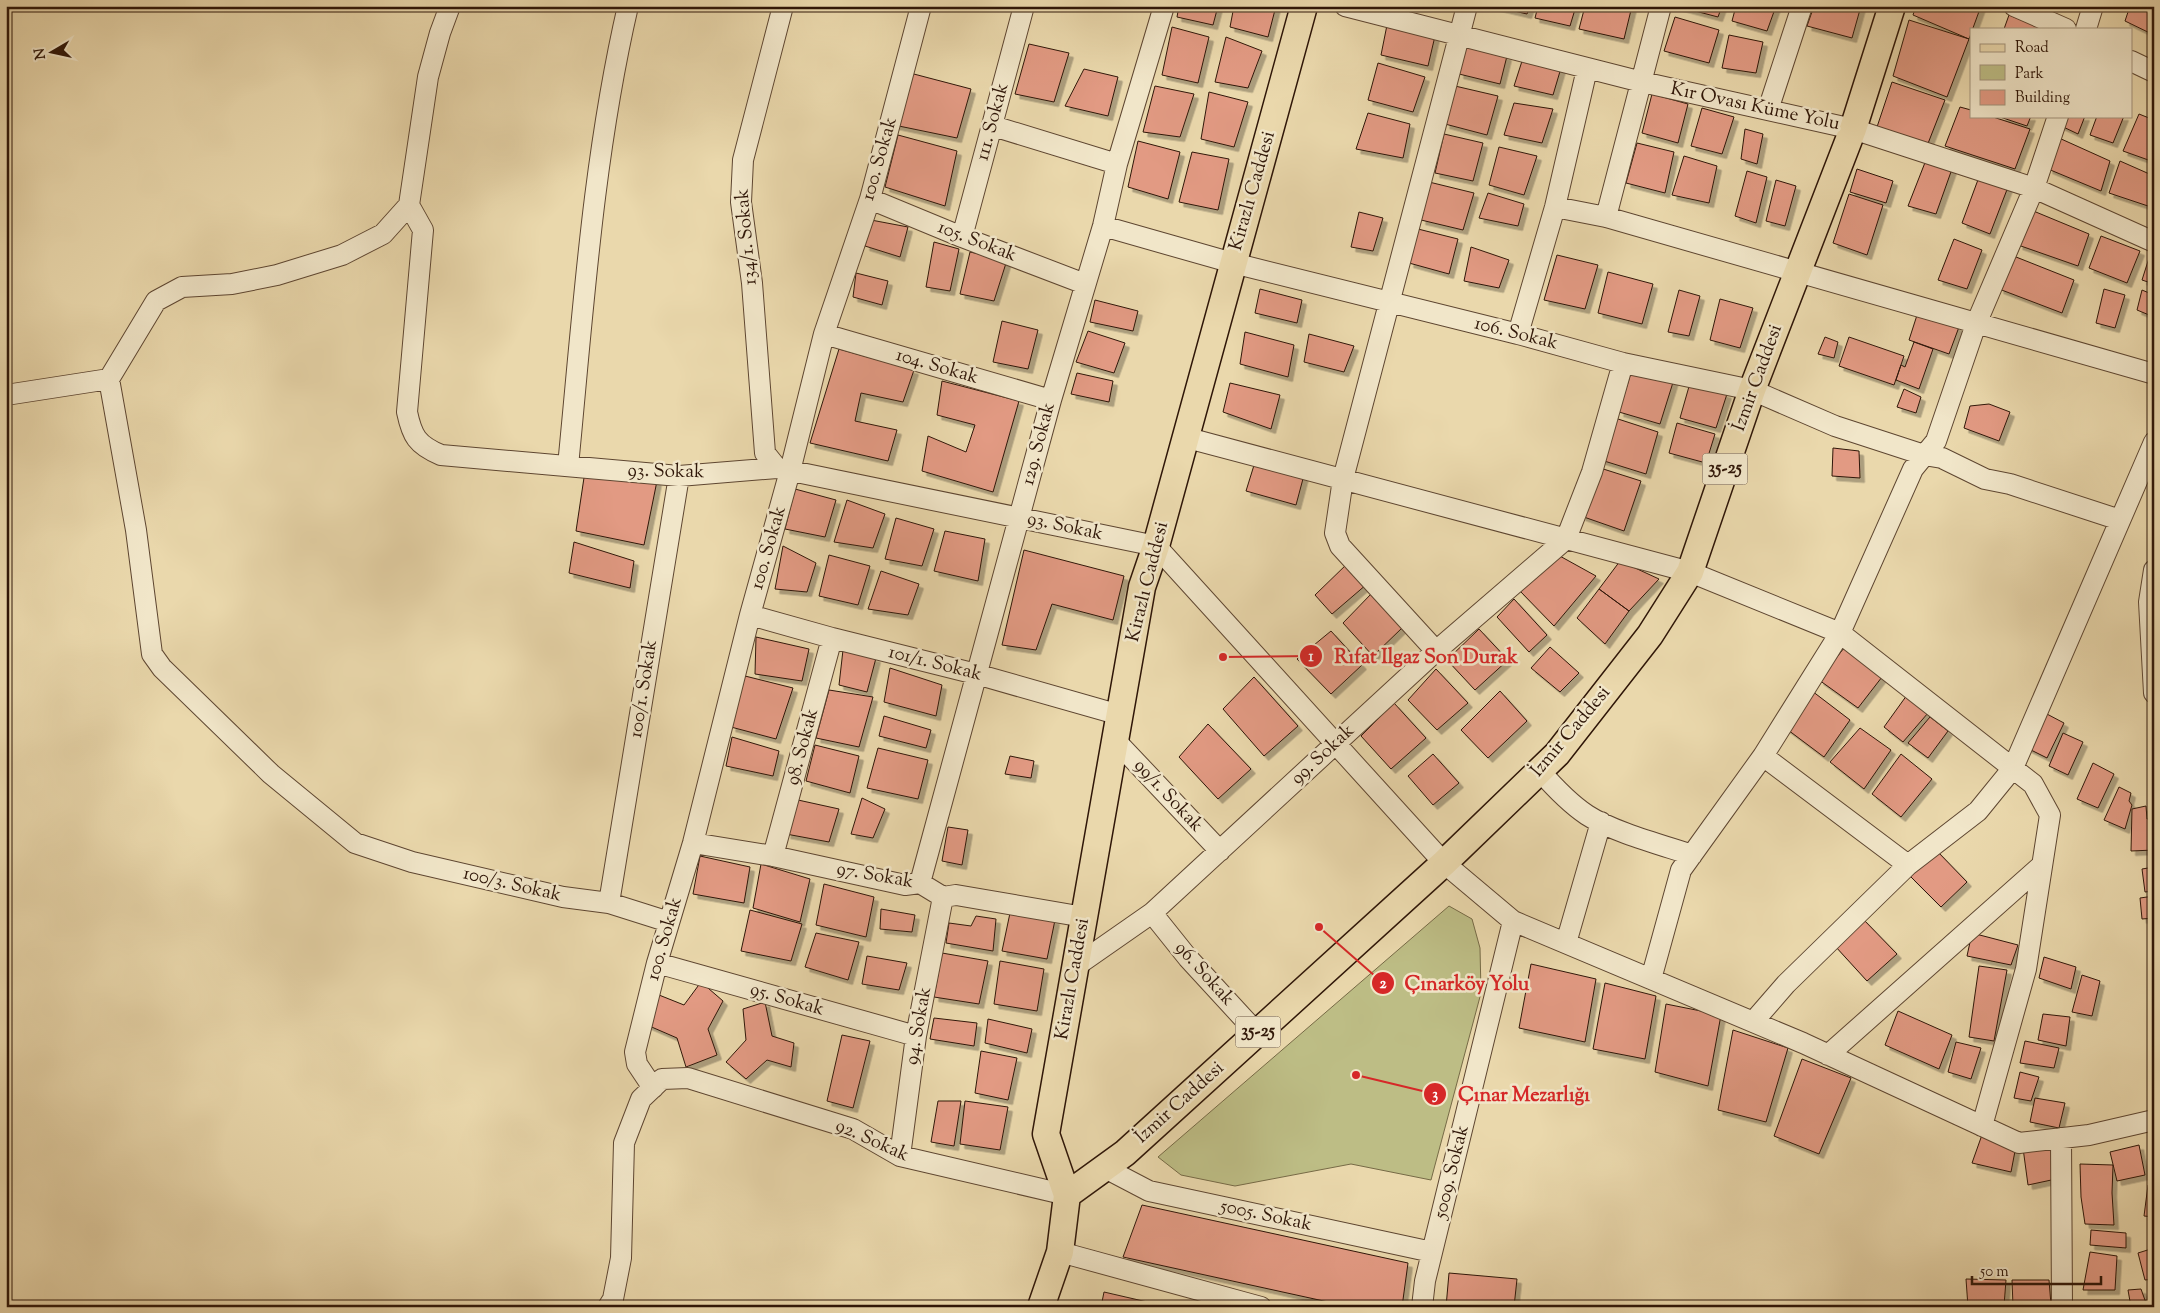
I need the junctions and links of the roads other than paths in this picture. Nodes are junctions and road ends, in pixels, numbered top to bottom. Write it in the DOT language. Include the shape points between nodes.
graph roads {
  1 [pos="450,6"];
  2 [pos="628,6"];
  3 [pos="783,6"];
  4 [pos="921,6"];
  5 [pos="1024,6"];
  6 [pos="1164,6"];
  7 [pos="1304,6"];
  8 [pos="1345,6"];
  9 [pos="1467,6"];
  10 [pos="1661,6"];
  11 [pos="1802,6"];
  12 [pos="1892,6"];
  13 [pos="2014,6"];
  14 [pos="2093,6"];
  15 [pos="2064,28"];
  16 [pos="2086,28"];
  17 [pos="1459,36"];
  18 [pos="2132,61"];
  19 [pos="1587,69"];
  20 [pos="2154,72"];
  21 [pos="1642,82"];
  22 [pos="1768,110"];
  23 [pos="2057,118"];
  24 [pos="993,126"];
  25 [pos="1853,129"];
  26 [pos="1117,164"];
  27 [pos="2034,188"];
  28 [pos="870,199"];
  29 [pos="409,205"];
  30 [pos="1554,207"];
  31 [pos="1606,217"];
  32 [pos="1102,226"];
  33 [pos="962,237"];
  34 [pos="2154,242"];
  35 [pos="1233,263"];
  36 [pos="1798,272"];
  37 [pos="1085,284"];
  38 [pos="1390,303"];
  39 [pos="1976,324"];
  40 [pos="824,334"];
  41 [pos="1518,334"];
  42 [pos="1623,363"];
  43 [pos="2154,374"];
  44 [pos="109,379"];
  45 [pos="1752,390"];
  46 [pos="6,395"];
  47 [pos="1051,400"];
  48 [pos="1184,437"];
  49 [pos="2154,442"];
  50 [pos="1924,455"];
  51 [pos="568,466"];
  52 [pos="784,469"];
  53 [pos="679,476"];
  54 [pos="1343,479"];
  55 [pos="1018,518"];
  56 [pos="2120,520"];
  57 [pos="1566,539"];
  58 [pos="1156,546"];
  59 [pos="2154,570"];
  60 [pos="1690,572"];
  61 [pos="750,615"];
  62 [pos="1840,633"];
  63 [pos="832,638"];
  64 [pos="1436,651"];
  65 [pos="976,674"];
  66 [pos="2154,693"];
  67 [pos="1120,715"];
  68 [pos="1115,740"];
  69 [pos="1336,744"];
  70 [pos="1763,756"];
  71 [pos="2013,768"];
  72 [pos="1540,771"];
  73 [pos="1601,822"];
  74 [pos="693,843"];
  75 [pos="1220,851"];
  76 [pos="1692,855"];
  77 [pos="773,856"];
  78 [pos="1444,863"];
  79 [pos="1908,865"];
  80 [pos="2042,865"];
  81 [pos="920,883"];
  82 [pos="943,898"];
  83 [pos="609,903"];
  84 [pos="1152,913"];
  85 [pos="1084,917"];
  86 [pos="1513,921"];
  87 [pos="669,922"];
  88 [pos="1566,943"];
  89 [pos="657,963"];
  90 [pos="1076,966"];
  91 [pos="1651,979"];
  92 [pos="1753,1022"];
  93 [pos="1257,1033"];
  94 [pos="916,1036"];
  95 [pos="1828,1055"];
  96 [pos="653,1088"];
  97 [pos="2154,1120"];
  98 [pos="1982,1126"];
  99 [pos="2060,1138"];
  100 [pos="900,1156"];
  101 [pos="1106,1168"];
  102 [pos="1068,1195"];
  103 [pos="1060,1252"];
  104 [pos="1432,1252"];
  105 [pos="608,1307"];
  106 [pos="1041,1307"];
  107 [pos="1261,1307"];
  108 [pos="1422,1307"];
  109 [pos="2062,1307"];
  1 -- 29 [label="street" via="428,77"];
  2 -- 51 [label="street" via="616,60 593,211"];
  3 -- 52 [label="street, 134/1. Sokak" via="743,160 741,202 752,283 765,453"];
  4 -- 28 [label="street, 100. Sokak"];
  5 -- 24 [label="street, 111. Sokak"];
  6 -- 26 [label="street, 129. Sokak"];
  7 -- 35 [label="main road, Kirazlı Caddesi"];
  8 -- 17 [label="street, Kır Ovası Küme Yolu"];
  9 -- 17 [label="street"];
  10 -- 21 [label="street"];
  11 -- 22 [label="street"];
  12 -- 25 [label="main road, İzmir Caddesi / 35-25"];
  13 -- 15 [label="street"];
  14 -- 16 [label="street"];
  17 -- 19 [label="street, Kır Ovası Küme Yolu"];
  17 -- 38 [label="street"];
  18 -- 20 [label="street"];
  19 -- 21 [label="street, Kır Ovası Küme Yolu"];
  19 -- 30 [label="street"];
  21 -- 22 [label="street, Kır Ovası Küme Yolu"];
  21 -- 31 [label="street"];
  22 -- 25 [label="street, Kır Ovası Küme Yolu"];
  23 -- 27 [label="street"];
  24 -- 26 [label="street"];
  24 -- 33 [label="street, 111. Sokak"];
  25 -- 27 [label="street, Kır Ovası Küme Yolu"];
  25 -- 36 [label="main road, İzmir Caddesi / 35-25"];
  26 -- 32 [label="street, 129. Sokak"];
  27 -- 34 [label="street, Kır Ovası Küme Yolu"];
  27 -- 39 [label="street"];
  28 -- 33 [label="street, 105. Sokak"];
  28 -- 40 [label="street, 100. Sokak"];
  29 -- 44 [label="street" via="382,234 342,255 277,275 232,284 182,287 156,301"];
  29 -- 51 [label="street, 93. Sokak" via="424,230 407,412 411,432 425,448 441,455"];
  30 -- 31 [label="street"];
  30 -- 41 [label="street"];
  31 -- 36 [label="street"];
  32 -- 35 [label="street, 106. Sokak"];
  32 -- 37 [label="street, 129. Sokak"];
  33 -- 37 [label="street, 105. Sokak"];
  35 -- 38 [label="street, 106. Sokak"];
  35 -- 48 [label="main road, Kirazlı Caddesi"];
  36 -- 39 [label="street"];
  36 -- 45 [label="main road, İzmir Caddesi / 35-25"];
  37 -- 47 [label="street, 129. Sokak"];
  38 -- 41 [label="street, 106. Sokak"];
  38 -- 54 [label="street"];
  39 -- 43 [label="street"];
  39 -- 50 [label="street" via="1936,440"];
  40 -- 47 [label="street, 104. Sokak"];
  40 -- 52 [label="street, 100. Sokak"];
  41 -- 42 [label="street, 106. Sokak"];
  42 -- 45 [label="street, 106. Sokak"];
  42 -- 57 [label="street" via="1592,472"];
  44 -- 46 [label="street"];
  44 -- 83 [label="street, 100/3. Sokak" via="136,530 152,654 162,668 271,774 355,843 422,864 563,897"];
  45 -- 50 [label="street, 106. Sokak" via="1835,426"];
  45 -- 60 [label="main road, İzmir Caddesi / 35-25"];
  47 -- 55 [label="street, 129. Sokak"];
  48 -- 54 [label="street"];
  48 -- 58 [label="main road, Kirazlı Caddesi"];
  49 -- 56 [label="street"];
  50 -- 56 [label="street, 106. Sokak" via="1942,458 1985,479"];
  50 -- 62 [label="street" via="1913,469"];
  51 -- 53 [label="street, 93. Sokak"];
  52 -- 53 [label="street, 93. Sokak"];
  52 -- 55 [label="street, 93. Sokak"];
  52 -- 61 [label="street, 100. Sokak"];
  53 -- 83 [label="street, 100/1. Sokak"];
  54 -- 57 [label="street"];
  54 -- 64 [label="street" via="1335,533 1340,546"];
  55 -- 58 [label="street, 93. Sokak"];
  55 -- 65 [label="street, 129. Sokak"];
  56 -- 71 [label="street"];
  57 -- 60 [label="street"];
  57 -- 64 [label="street, 99. Sokak"];
  58 -- 67 [label="main road, Kirazlı Caddesi" via="1142,587"];
  58 -- 69 [label="street"];
  59 -- 66 [label="street" via="2149,602"];
  60 -- 62 [label="street"];
  60 -- 72 [label="main road, İzmir Caddesi / 35-25" via="1650,635 1557,754"];
  61 -- 63 [label="street, 101/1. Sokak"];
  61 -- 74 [label="street, 100. Sokak"];
  62 -- 70 [label="street"];
  62 -- 71 [label="street"];
  63 -- 65 [label="street, 101/1. Sokak"];
  63 -- 77 [label="street, 98. Sokak"];
  64 -- 69 [label="street, 99. Sokak"];
  65 -- 67 [label="street, 101/1. Sokak"];
  65 -- 81 [label="street, 129. Sokak"];
  67 -- 68 [label="main road, Kirazlı Caddesi"];
  68 -- 75 [label="street, 99/1. Sokak"];
  68 -- 85 [label="main road, Kirazlı Caddesi"];
  69 -- 75 [label="street, 99. Sokak"];
  69 -- 78 [label="street"];
  70 -- 76 [label="street"];
  70 -- 79 [label="street"];
  71 -- 79 [label="street" via="1978,811"];
  71 -- 80 [label="street" via="2033,784 2050,815"];
  72 -- 73 [label="street" via="1556,790 1588,816"];
  72 -- 78 [label="main road, İzmir Caddesi / 35-25"];
  73 -- 76 [label="street"];
  73 -- 88 [label="street"];
  74 -- 77 [label="street, 97. Sokak"];
  74 -- 87 [label="street, 100. Sokak"];
  75 -- 84 [label="street, 99. Sokak"];
  76 -- 91 [label="street" via="1681,870"];
  77 -- 81 [label="street, 97. Sokak" via="905,885"];
  78 -- 86 [label="street"];
  78 -- 93 [label="main road, İzmir Caddesi / 35-25"];
  79 -- 92 [label="street" via="1786,984"];
  80 -- 95 [label="street"];
  80 -- 98 [label="street" via="2026,969"];
  81 -- 82 [label="street, 97. Sokak"];
  82 -- 85 [label="street" via="956,895"];
  82 -- 94 [label="street, 94. Sokak"];
  83 -- 87 [label="street, 100/3. Sokak"];
  84 -- 90 [label="street, 99. Sokak"];
  84 -- 93 [label="street, 96. Sokak" via="1188,958"];
  85 -- 90 [label="main road, Kirazlı Caddesi"];
  86 -- 88 [label="street"];
  86 -- 104 [label="street, 5009. Sokak"];
  87 -- 89 [label="street, 100. Sokak"];
  88 -- 91 [label="street"];
  89 -- 94 [label="street, 95. Sokak"];
  89 -- 96 [label="street, 100. Sokak" via="635,1052 637,1064"];
  90 -- 102 [label="main road, Kirazlı Caddesi" via="1046,1134"];
  91 -- 92 [label="street"];
  92 -- 95 [label="street"];
  93 -- 101 [label="main road, İzmir Caddesi / 35-25"];
  94 -- 100 [label="street, 94. Sokak"];
  95 -- 98 [label="street"];
  96 -- 100 [label="street, 92. Sokak" via="662,1079 688,1078 853,1129"];
  96 -- 105 [label="street" via="641,1099 624,1143 621,1258 613,1299"];
  97 -- 99 [label="street" via="2089,1135"];
  98 -- 99 [label="street" via="2019,1143"];
  99 -- 109 [label="street"];
  100 -- 102 [label="street, 92. Sokak"];
  101 -- 102 [label="main road, İzmir Caddesi / 35-25"];
  101 -- 104 [label="street, 5005. Sokak" via="1149,1190"];
  102 -- 103 [label="main road"];
  103 -- 106 [label="main road"];
  103 -- 107 [label="street"];
  104 -- 108 [label="street, 5009. Sokak"];
}
